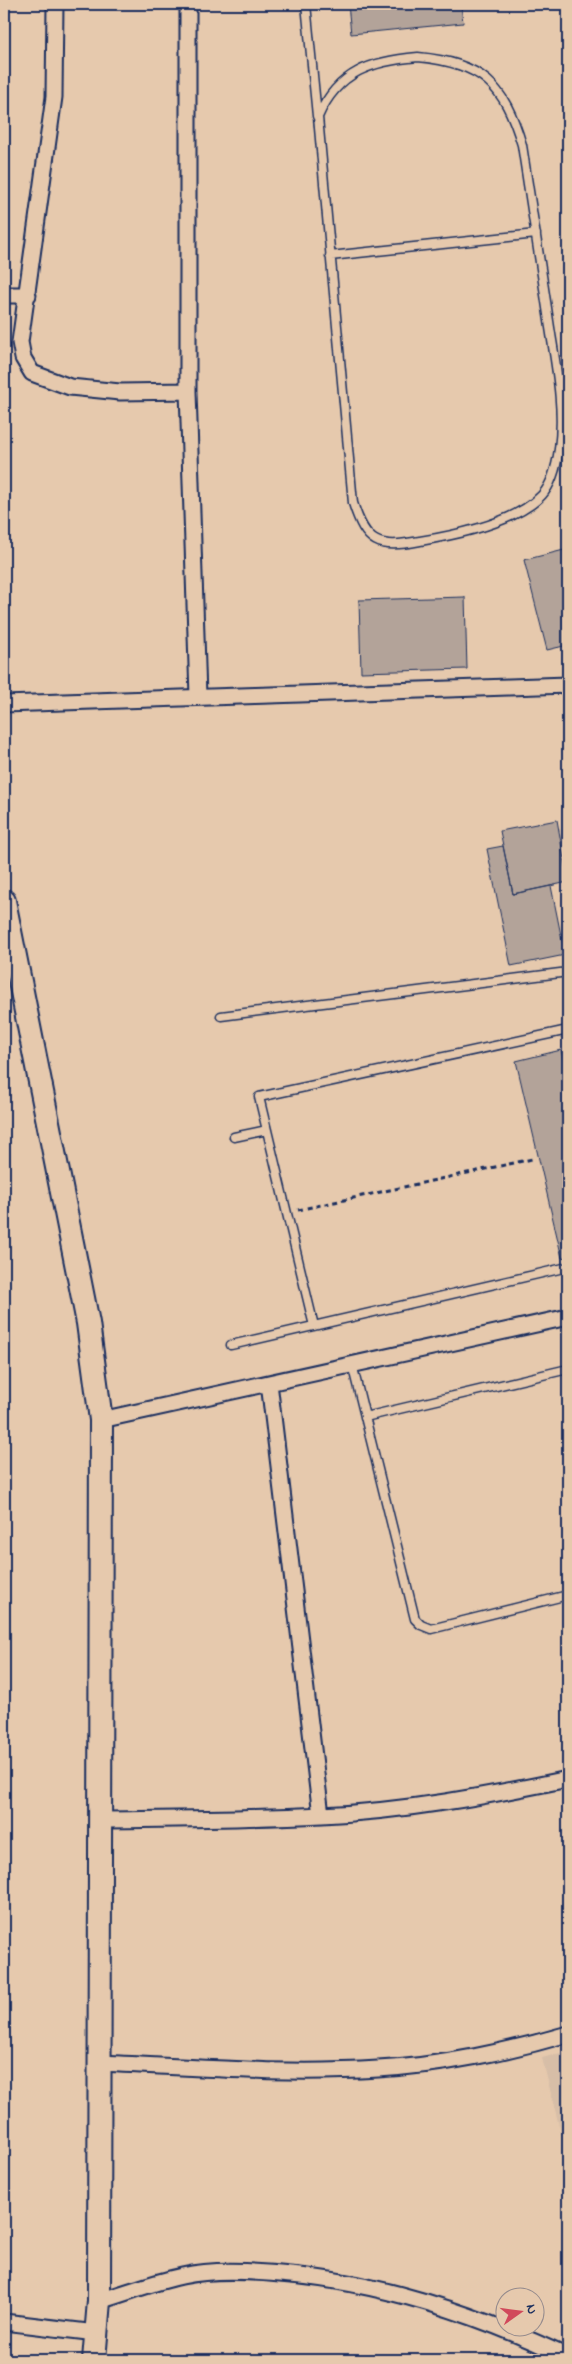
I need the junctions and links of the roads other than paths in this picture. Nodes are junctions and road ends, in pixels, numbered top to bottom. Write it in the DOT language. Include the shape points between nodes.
graph roads {
  1 [pos="55,4"];
  2 [pos="188,4"];
  3 [pos="306,4"];
  4 [pos="318,116"];
  5 [pos="536,234"];
  6 [pos="330,256"];
  7 [pos="28,294"];
  8 [pos="4,295"];
  9 [pos="568,379"];
  10 [pos="558,381"];
  11 [pos="188,391"];
  12 [pos="568,685"];
  13 [pos="198,696"];
  14 [pos="4,704"];
  15 [pos="4,901"];
  16 [pos="568,972"];
  17 [pos="221,1016"];
  18 [pos="568,1030"];
  19 [pos="267,1130"];
  20 [pos="234,1137"];
  21 [pos="568,1267"];
  22 [pos="568,1317"];
  23 [pos="314,1326"];
  24 [pos="231,1345"];
  25 [pos="352,1364"];
  26 [pos="568,1369"];
  27 [pos="269,1383"];
  28 [pos="365,1417"];
  29 [pos="101,1420"];
  30 [pos="568,1595"];
  31 [pos="568,1779"];
  32 [pos="321,1815"];
  33 [pos="98,1820"];
  34 [pos="568,2034"];
  35 [pos="98,2063"];
  36 [pos="98,2301"];
  37 [pos="4,2322"];
  38 [pos="96,2332"];
  39 [pos="568,2357"];
  40 [pos="94,2360"];
  1 -- 7 [label="street" via="54,97"];
  2 -- 11 [label="street"];
  3 -- 4 [label="lane"];
  4 -- 5 [label="lane" via="325,99 339,84 360,69 387,60 446,59 472,68 500,92 513,115 522,144"];
  4 -- 6 [label="lane"];
  5 -- 6 [label="lane"];
  5 -- 10 [label="lane"];
  6 -- 10 [label="lane" via="353,503 361,527 374,541 397,546 453,536 510,517 543,494 552,478 559,449"];
  7 -- 8 [label="street"];
  7 -- 11 [label="street" via="20,342 23,358 32,373 70,387 120,392"];
  9 -- 10 [label="lane"];
  11 -- 13 [label="street"];
  12 -- 13 [label="street"];
  13 -- 14 [label="street"];
  15 -- 29 [label="street" via="88,1324"];
  16 -- 17 [label="lane"];
  18 -- 19 [label="lane" via="259,1097"];
  19 -- 20 [label="lane"];
  19 -- 23 [label="lane"];
  21 -- 23 [label="lane"];
  22 -- 25 [label="street"];
  23 -- 24 [label="lane"];
  25 -- 27 [label="street"];
  25 -- 28 [label="lane"];
  26 -- 28 [label="lane"];
  27 -- 29 [label="street"];
  27 -- 32 [label="street"];
  28 -- 30 [label="lane" via="415,1619 421,1625 431,1629"];
  29 -- 33 [label="street"];
  31 -- 32 [label="street" via="485,1797"];
  32 -- 33 [label="street"];
  33 -- 35 [label="street"];
  34 -- 35 [label="street" via="524,2047 380,2069 309,2071"];
  35 -- 36 [label="street"];
  36 -- 38 [label="street"];
  36 -- 39 [label="street" via="183,2276 244,2271 324,2277 406,2295 465,2314"];
  37 -- 38 [label="street"];
  38 -- 40 [label="street"];
}
